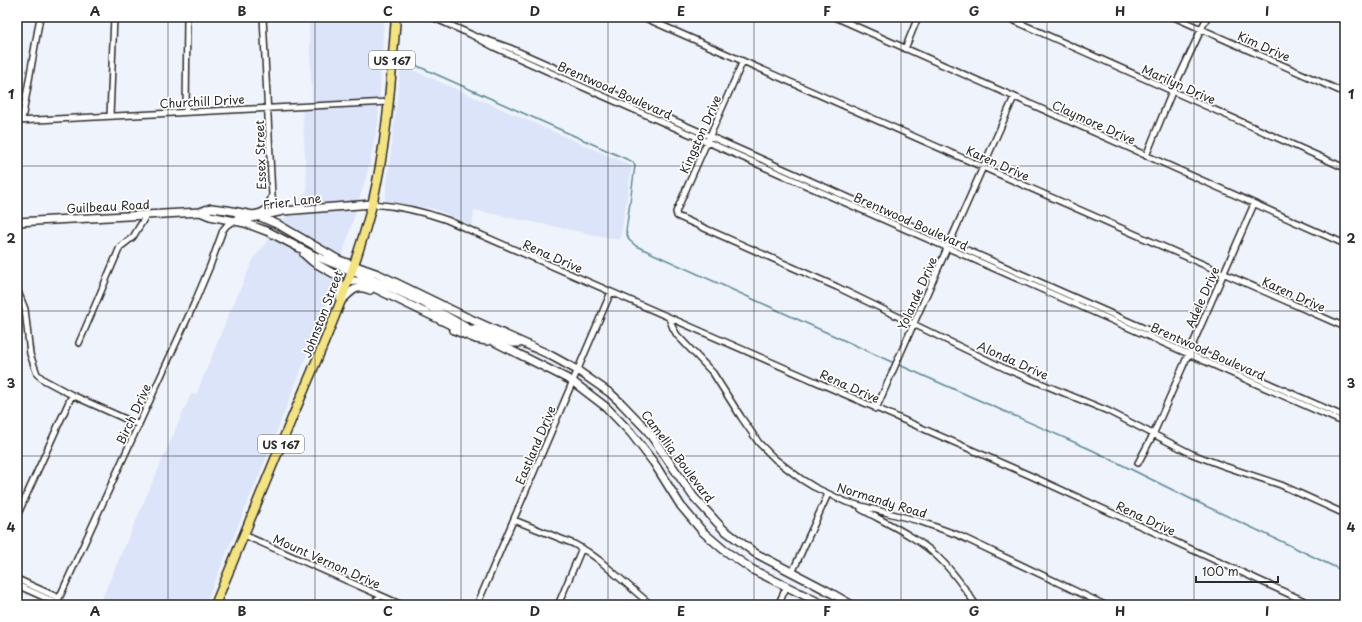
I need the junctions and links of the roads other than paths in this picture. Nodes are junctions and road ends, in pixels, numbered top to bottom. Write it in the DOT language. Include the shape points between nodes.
graph roads {
  1 [pos="40,17"];
  2 [pos="114,17"];
  3 [pos="187,17"];
  4 [pos="263,17"];
  5 [pos="396,17"];
  6 [pos="432,17"];
  7 [pos="643,17"];
  8 [pos="834,17"];
  9 [pos="918,17"];
  10 [pos="1006,17"];
  11 [pos="1174,17"];
  12 [pos="1207,17"];
  13 [pos="1202,29"];
  14 [pos="905,49"];
  15 [pos="743,61"];
  16 [pos="1172,92"];
  17 [pos="1345,93"];
  18 [pos="1014,97"];
  19 [pos="389,102"];
  20 [pos="268,108"];
  21 [pos="186,112"];
  22 [pos="110,116"];
  23 [pos="19,121"];
  24 [pos="709,139"];
  25 [pos="1146,156"];
  26 [pos="983,167"];
  27 [pos="1345,168"];
  28 [pos="272,196"];
  29 [pos="372,204"];
  30 [pos="1254,204"];
  31 [pos="200,212"];
  32 [pos="270,213"];
  33 [pos="147,214"];
  34 [pos="254,215"];
  35 [pos="676,215"];
  36 [pos="216,217"];
  37 [pos="235,221"];
  38 [pos="17,222"];
  39 [pos="223,230"];
  40 [pos="1345,244"];
  41 [pos="948,245"];
  42 [pos="298,248"];
  43 [pos="353,268"];
  44 [pos="1224,273"];
  45 [pos="348,281"];
  46 [pos="17,288"];
  47 [pos="611,292"];
  48 [pos="340,302"];
  49 [pos="669,318"];
  50 [pos="914,325"];
  51 [pos="1345,327"];
  52 [pos="469,329"];
  53 [pos="79,343"];
  54 [pos="497,343"];
  55 [pos="527,344"];
  56 [pos="1189,351"];
  57 [pos="577,370"];
  58 [pos="572,381"];
  59 [pos="72,395"];
  60 [pos="876,408"];
  61 [pos="1345,417"];
  62 [pos="1345,423"];
  63 [pos="139,425"];
  64 [pos="1152,435"];
  65 [pos="1138,463"];
  66 [pos="828,494"];
  67 [pos="851,504"];
  68 [pos="1345,514"];
  69 [pos="17,516"];
  70 [pos="514,520"];
  71 [pos="244,535"];
  72 [pos="582,548"];
  73 [pos="792,573"];
  74 [pos="17,579"];
  75 [pos="17,585"];
  76 [pos="786,588"];
  77 [pos="379,595"];
  78 [pos="58,602"];
  79 [pos="215,605"];
  80 [pos="374,605"];
  81 [pos="402,605"];
  82 [pos="477,605"];
  83 [pos="558,605"];
  84 [pos="651,605"];
  85 [pos="778,605"];
  86 [pos="824,605"];
  87 [pos="852,605"];
  88 [pos="976,605"];
  89 [pos="1105,605"];
  90 [pos="1313,605"];
  1 -- 23 [label="street"];
  2 -- 22 [label="street"];
  3 -- 21 [label="street"];
  4 -- 20 [label="street, Essex Street"];
  5 -- 19 [label="main road, Johnston Street / US 167"];
  6 -- 24 [label="street, Brentwood Boulevard" via="494,47"];
  7 -- 15 [label="street, Karen Drive"];
  8 -- 14 [label="street, Claymore Drive"];
  9 -- 14 [label="street"];
  10 -- 16 [label="street, Marilyn Drive"];
  11 -- 13 [label="street, Kim Drive"];
  12 -- 13 [label="street"];
  13 -- 16 [label="street"];
  13 -- 17 [label="street, Kim Drive"];
  14 -- 18 [label="street, Claymore Drive"];
  15 -- 24 [label="street, Kingston Drive"];
  15 -- 26 [label="street, Karen Drive"];
  16 -- 25 [label="street"];
  16 -- 27 [label="street, Marilyn Drive"];
  18 -- 25 [label="street, Claymore Drive"];
  18 -- 26 [label="street, Yolande Drive"];
  19 -- 20 [label="street, Churchill Drive"];
  19 -- 29 [label="main road, Johnston Street / US 167"];
  20 -- 21 [label="street, Churchill Drive"];
  20 -- 28 [label="street, Essex Street"];
  21 -- 22 [label="street, Churchill Drive"];
  22 -- 23 [label="street, Churchill Drive"];
  24 -- 35 [label="street, Kingston Drive"];
  24 -- 41 [label="street, Brentwood Boulevard"];
  25 -- 30 [label="street, Claymore Drive"];
  26 -- 41 [label="street, Yolande Drive"];
  26 -- 44 [label="street, Karen Drive"];
  28 -- 32 [label="street, Essex Street" via="274,207"];
  28 -- 34 [label="street, Essex Street" via="266,209"];
  29 -- 32 [label="main road, Frier Lane"];
  29 -- 43 [label="main road, Johnston Street / US 167"];
  29 -- 47 [label="street, Rena Drive" via="401,207 434,215"];
  30 -- 40 [label="street, Claymore Drive"];
  30 -- 44 [label="street, Adele Drive"];
  31 -- 33 [label="main road, Guilbeau Road"];
  31 -- 34 [label="main road, Guilbeau Road" via="211,208"];
  31 -- 36 [label="main road, Guilbeau Road"];
  32 -- 34 [label="main road, Frier Lane"];
  33 -- 38 [label="main road, Guilbeau Road"];
  33 -- 53 [label="street" via="133,237 120,247"];
  34 -- 36 [label="main road, Frier Lane" via="246,219 228,215"];
  34 -- 43 [label="main road, Guilbeau Road" via="293,233"];
  35 -- 50 [label="street, Alonda Drive" via="837,287"];
  36 -- 37 [label="main road, Guilbeau Road"];
  36 -- 39 [label="street"];
  37 -- 39 [label="street" via="227,224"];
  37 -- 42 [label="main road, Guilbeau Road" via="269,232"];
  39 -- 63 [label="street, Birch Drive" via="203,284"];
  41 -- 50 [label="street, Yolande Drive"];
  41 -- 56 [label="street, Brentwood Boulevard"];
  42 -- 43 [label="main road, Guilbeau Road"];
  42 -- 48 [label="main road" via="312,262 336,275 341,291"];
  43 -- 45 [label="main road, Johnston Street / US 167"];
  43 -- 52 [label="main road, Camellia Boulevard" via="422,302"];
  43 -- 55 [label="main road, Camellia Boulevard" via="378,274"];
  44 -- 51 [label="street, Karen Drive"];
  44 -- 56 [label="street, Adele Drive"];
  45 -- 48 [label="main road, Johnston Street / US 167"];
  45 -- 52 [label="main road" via="361,282 451,325"];
  46 -- 59 [label="street" via="25,310 28,349 34,367 44,380"];
  47 -- 49 [label="street, Rena Drive"];
  47 -- 57 [label="street, Eastland Drive"];
  48 -- 54 [label="main road" via="352,290 364,288 440,324"];
  48 -- 71 [label="main road, Johnston Street / US 167"];
  49 -- 60 [label="street, Rena Drive"];
  49 -- 66 [label="street, Normandy Road" via="677,335 713,374 750,431 767,452 789,471"];
  50 -- 60 [label="street, Yolande Drive"];
  50 -- 64 [label="street, Alonda Drive" via="1006,369 1108,411"];
  52 -- 54 [label="main road, Camellia Boulevard"];
  52 -- 55 [label="main road" via="483,330 513,343"];
  54 -- 58 [label="main road, Camellia Boulevard"];
  55 -- 57 [label="main road, Camellia Boulevard"];
  56 -- 61 [label="street, Brentwood Boulevard"];
  56 -- 62 [label="street, Brentwood Boulevard"];
  56 -- 64 [label="street, Adele Drive"];
  57 -- 58 [label="street, Eastland Drive"];
  57 -- 73 [label="main road, Camellia Boulevard" via="610,393 647,430 693,496 715,521 755,553"];
  58 -- 70 [label="street, Eastland Drive"];
  58 -- 76 [label="main road, Camellia Boulevard" via="606,407 631,432 681,506 703,532 737,560"];
  59 -- 63 [label="street"];
  59 -- 69 [label="street"];
  60 -- 90 [label="street, Rena Drive"];
  63 -- 78 [label="street, Birch Drive"];
  64 -- 65 [label="street, Adele Drive"];
  64 -- 68 [label="street, Alonda Drive" via="1192,454 1281,485"];
  66 -- 67 [label="street, Normandy Road"];
  66 -- 73 [label="street"];
  67 -- 88 [label="street" via="931,551 942,561"];
  67 -- 89 [label="street, Normandy Road" via="919,521 958,535"];
  70 -- 72 [label="street"];
  70 -- 82 [label="street, Eastland Drive"];
  71 -- 77 [label="street, Mount Vernon Drive"];
  71 -- 79 [label="main road, Johnston Street / US 167"];
  72 -- 83 [label="street"];
  72 -- 84 [label="street"];
  73 -- 87 [label="main road, Camellia Boulevard"];
  74 -- 78 [label="street"];
  75 -- 78 [label="street"];
  76 -- 85 [label="street"];
  76 -- 86 [label="main road, Camellia Boulevard"];
  77 -- 80 [label="street"];
  77 -- 81 [label="street, Mount Vernon Drive"];
}
